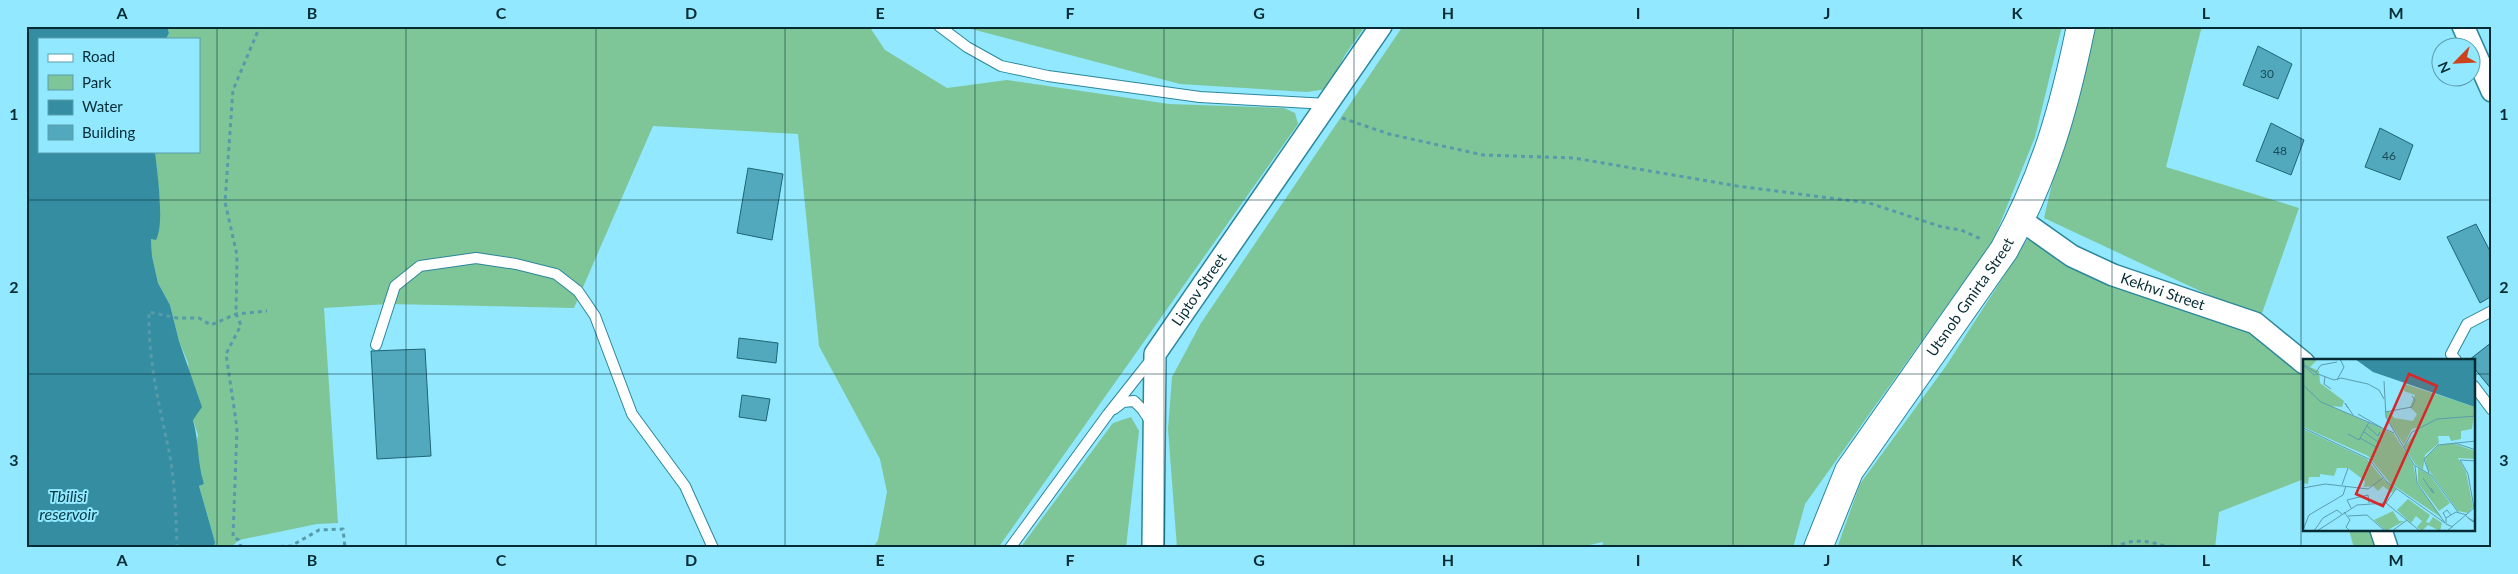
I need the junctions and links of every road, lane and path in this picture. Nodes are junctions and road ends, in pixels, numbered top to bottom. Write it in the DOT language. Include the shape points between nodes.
graph roads {
  1 [pos="260,26"];
  2 [pos="939,26"];
  3 [pos="1380,26"];
  4 [pos="2081,26"];
  5 [pos="2463,26"];
  6 [pos="2492,91"];
  7 [pos="1331,110"];
  8 [pos="2021,220"];
  9 [pos="2004,250"];
  10 [pos="267,311"];
  11 [pos="2492,311"];
  12 [pos="236,314"];
  13 [pos="376,345"];
  14 [pos="1155,354"];
  15 [pos="2455,359"];
  16 [pos="2303,362"];
  17 [pos="2476,389"];
  18 [pos="2492,410"];
  19 [pos="1108,414"];
  20 [pos="1154,428"];
  21 [pos="2382,532"];
  22 [pos="272,547"];
  23 [pos="177,548"];
  24 [pos="241,548"];
  25 [pos="345,548"];
  26 [pos="713,548"];
  27 [pos="1010,548"];
  28 [pos="1153,548"];
  29 [pos="1818,548"];
  30 [pos="2114,548"];
  31 [pos="2170,548"];
  32 [pos="2387,548"];
  1 -- 12 [label="path" via="233,90 225,202 237,256"];
  2 -- 7 [label="lane" via="1001,66 1048,76 1200,97"];
  3 -- 7 [label="street, Liptov Street"];
  4 -- 8 [label="main road, Utsnob Gmirta Street" via="2063,110 2045,165"];
  5 -- 6 [label="street"];
  7 -- 9 [label="path" via="1389,134 1483,155 1574,158 1737,186 1869,204 1961,230"];
  7 -- 14 [label="street, Liptov Street"];
  8 -- 9 [label="main road, Utsnob Gmirta Street"];
  8 -- 16 [label="street, Kekhvi Street" via="2072,256 2113,275 2255,323"];
  9 -- 29 [label="main road, Utsnob Gmirta Street" via="1848,472"];
  10 -- 12 [label="path"];
  11 -- 15 [label="lane" via="2467,324 2451,354"];
  12 -- 23 [label="path" via="211,325 198,318 177,318 149,312 149,344 170,458"];
  12 -- 24 [label="path" via="241,325 226,354 237,428 233,537 239,540"];
  13 -- 26 [label="lane" via="395,286 420,266 476,258 556,274 578,290 595,316 632,414 685,486"];
  14 -- 19 [label="lane, Liptov Street"];
  14 -- 20 [label="street"];
  17 -- 18 [label="lane"];
  19 -- 20 [label="lane" via="1123,402 1134,401"];
  19 -- 27 [label="lane, Liptov Street"];
  20 -- 28 [label="street"];
  21 -- 32 [label="street"];
  22 -- 25 [label="path" via="291,546 319,530 343,529"];
  30 -- 31 [label="path" via="2145,540"];
}
